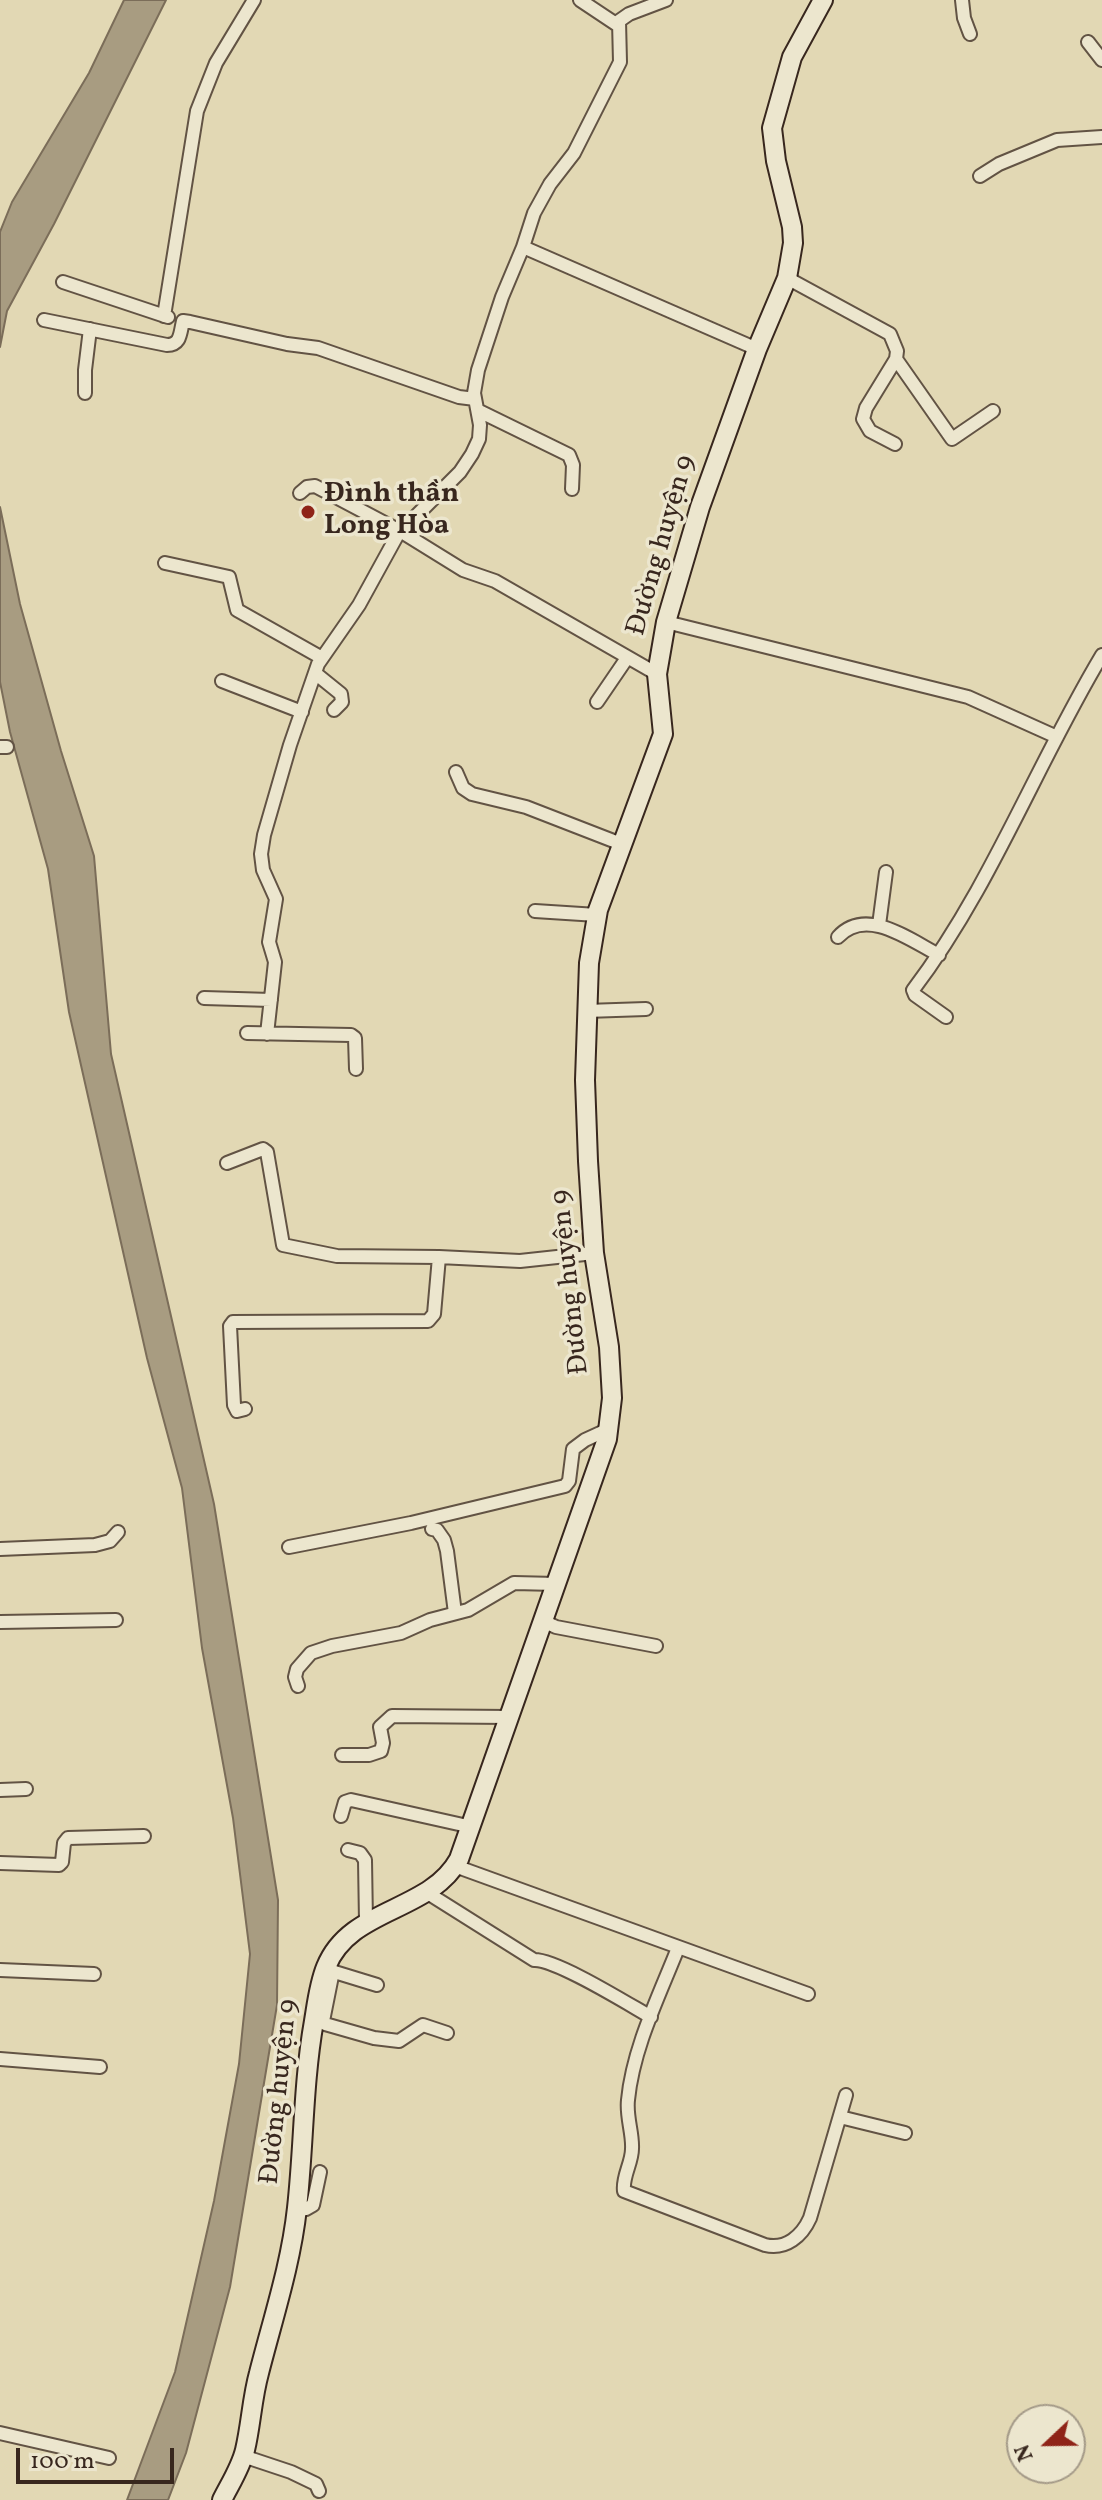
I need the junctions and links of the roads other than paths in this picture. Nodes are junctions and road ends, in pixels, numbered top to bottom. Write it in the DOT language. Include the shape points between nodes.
graph roads {
  1 [pos="254,0"];
  2 [pos="580,0"];
  3 [pos="666,0"];
  4 [pos="823,0"];
  5 [pos="962,0"];
  6 [pos="619,26"];
  7 [pos="970,34"];
  8 [pos="1088,42"];
  9 [pos="1102,60"];
  10 [pos="1102,137"];
  11 [pos="980,176"];
  12 [pos="523,247"];
  13 [pos="787,278"];
  14 [pos="63,282"];
  15 [pos="164,316"];
  16 [pos="44,320"];
  17 [pos="183,321"];
  18 [pos="90,329"];
  19 [pos="757,349"];
  20 [pos="896,359"];
  21 [pos="85,393"];
  22 [pos="477,405"];
  23 [pos="993,411"];
  24 [pos="895,444"];
  25 [pos="572,489"];
  26 [pos="300,493"];
  27 [pos="400,531"];
  28 [pos="165,563"];
  29 [pos="666,622"];
  30 [pos="1102,655"];
  31 [pos="322,658"];
  32 [pos="627,658"];
  33 [pos="315,673"];
  34 [pos="657,674"];
  35 [pos="222,681"];
  36 [pos="597,702"];
  37 [pos="334,710"];
  38 [pos="302,712"];
  39 [pos="1057,737"];
  40 [pos="456,772"];
  41 [pos="624,845"];
  42 [pos="886,872"];
  43 [pos="535,911"];
  44 [pos="597,915"];
  45 [pos="879,925"];
  46 [pos="838,937"];
  47 [pos="939,955"];
  48 [pos="204,998"];
  49 [pos="271,1000"];
  50 [pos="646,1009"];
  51 [pos="586,1011"];
  52 [pos="946,1017"];
  53 [pos="247,1033"];
  54 [pos="267,1034"];
  55 [pos="356,1069"];
  56 [pos="227,1163"];
  57 [pos="594,1253"];
  58 [pos="439,1257"];
  59 [pos="245,1409"];
  60 [pos="609,1429"];
  61 [pos="432,1529"];
  62 [pos="118,1532"];
  63 [pos="289,1547"];
  64 [pos="0,1549"];
  65 [pos="556,1584"];
  66 [pos="455,1613"];
  67 [pos="116,1620"];
  68 [pos="543,1621"];
  69 [pos="0,1622"];
  70 [pos="656,1646"];
  71 [pos="298,1686"];
  72 [pos="510,1717"];
  73 [pos="342,1755"];
  74 [pos="26,1789"];
  75 [pos="0,1790"];
  76 [pos="341,1816"];
  77 [pos="472,1827"];
  78 [pos="144,1836"];
  79 [pos="348,1850"];
  80 [pos="0,1863"];
  81 [pos="455,1866"];
  82 [pos="426,1892"];
  83 [pos="366,1922"];
  84 [pos="678,1948"];
  85 [pos="0,1970"];
  86 [pos="329,1971"];
  87 [pos="94,1974"];
  88 [pos="377,1985"];
  89 [pos="808,1994"];
  90 [pos="651,2017"];
  91 [pos="447,2033"];
  92 [pos="0,2059"];
  93 [pos="100,2067"];
  94 [pos="846,2095"];
  95 [pos="840,2117"];
  96 [pos="905,2133"];
  97 [pos="320,2172"];
  98 [pos="297,2210"];
  99 [pos="0,2433"];
  100 [pos="243,2456"];
  101 [pos="109,2458"];
  102 [pos="319,2491"];
  103 [pos="222,2500"];
  1 -- 15 [label="street" via="216,63 197,111"];
  2 -- 6 [label="street"];
  3 -- 6 [label="street" via="623,17"];
  4 -- 13 [label="street, Đường huyện 9" via="792,57 772,128 792,227"];
  5 -- 7 [label="street"];
  6 -- 12 [label="street" via="620,62 574,153 534,213"];
  8 -- 9 [label="street"];
  10 -- 11 [label="street" via="1057,140"];
  12 -- 19 [label="street"];
  12 -- 22 [label="street" via="478,370"];
  13 -- 19 [label="street, Đường huyện 9"];
  13 -- 20 [label="street" via="887,331"];
  14 -- 15 [label="street"];
  15 -- 17 [label="street"];
  16 -- 18 [label="street"];
  17 -- 18 [label="street" via="174,345"];
  17 -- 22 [label="street" via="318,348"];
  18 -- 21 [label="street"];
  19 -- 29 [label="street, Đường huyện 9" via="700,507"];
  20 -- 23 [label="street" via="952,439"];
  20 -- 24 [label="street" via="863,419 870,431"];
  22 -- 25 [label="street" via="569,455"];
  22 -- 27 [label="street" via="479,439 472,454"];
  26 -- 27 [label="street" via="315,486"];
  27 -- 31 [label="street"];
  27 -- 32 [label="street"];
  28 -- 31 [label="street" via="229,577 237,610"];
  29 -- 34 [label="street, Đường huyện 9"];
  29 -- 39 [label="street" via="968,697"];
  30 -- 39 [label="street"];
  31 -- 33 [label="street"];
  32 -- 34 [label="street"];
  32 -- 36 [label="street"];
  33 -- 37 [label="street" via="341,694 342,702"];
  33 -- 38 [label="street"];
  34 -- 41 [label="street, Đường huyện 9" via="663,734"];
  35 -- 38 [label="street"];
  38 -- 49 [label="street" via="261,854 276,899 269,942 275,962"];
  39 -- 47 [label="street"];
  40 -- 41 [label="street" via="472,794 526,807"];
  41 -- 44 [label="street, Đường huyện 9"];
  42 -- 45 [label="street"];
  43 -- 44 [label="street"];
  44 -- 51 [label="street, Đường huyện 9"];
  45 -- 46 [label="street" via="852,926"];
  45 -- 47 [label="street"];
  47 -- 52 [label="street" via="912,992"];
  48 -- 49 [label="street"];
  49 -- 54 [label="street"];
  50 -- 51 [label="street"];
  51 -- 57 [label="street, Đường huyện 9"];
  53 -- 54 [label="street"];
  54 -- 55 [label="street" via="351,1035"];
  56 -- 58 [label="street" via="256,1150 267,1152 281,1241 287,1247 337,1256"];
  57 -- 58 [label="street" via="520,1261"];
  57 -- 60 [label="street, Đường huyện 9" via="609,1347"];
  58 -- 59 [label="street" via="434,1314 428,1321 231,1324 234,1405 237,1411"];
  60 -- 63 [label="street" via="573,1449 565,1486"];
  60 -- 65 [label="street, Đường huyện 9"];
  61 -- 66 [label="street" via="444,1540"];
  62 -- 64 [label="street" via="95,1545"];
  65 -- 66 [label="street" via="514,1583"];
  65 -- 68 [label="street, Đường huyện 9"];
  66 -- 71 [label="street" via="409,1631 311,1653 297,1669"];
  67 -- 69 [label="street"];
  68 -- 70 [label="street"];
  68 -- 72 [label="street, Đường huyện 9"];
  72 -- 73 [label="street" via="392,1716 380,1727 381,1751"];
  72 -- 77 [label="street, Đường huyện 9"];
  74 -- 75 [label="street"];
  76 -- 77 [label="street" via="345,1802 359,1801"];
  77 -- 81 [label="street, Đường huyện 9"];
  78 -- 80 [label="street" via="68,1838 59,1865"];
  79 -- 83 [label="street" via="365,1860"];
  81 -- 82 [label="street, Đường huyện 9"];
  81 -- 84 [label="street"];
  82 -- 83 [label="street, Đường huyện 9"];
  82 -- 90 [label="street" via="534,1960 561,1968"];
  83 -- 86 [label="street, Đường huyện 9" via="342,1942"];
  84 -- 89 [label="street"];
  84 -- 90 [label="street"];
  85 -- 87 [label="street"];
  86 -- 88 [label="street"];
  86 -- 91 [label="street" via="325,2024 391,2040 405,2039 423,2025"];
  86 -- 98 [label="street, Đường huyện 9" via="307,2063"];
  90 -- 95 [label="street" via="628,2096 633,2148 624,2191 765,2245 780,2246 801,2234 810,2218"];
  92 -- 93 [label="street"];
  94 -- 95 [label="street"];
  95 -- 96 [label="street"];
  97 -- 98 [label="street" via="313,2205"];
  98 -- 100 [label="street, Đường huyện 9"];
  99 -- 101 [label="street"];
  100 -- 102 [label="street" via="291,2472 316,2484"];
  100 -- 103 [label="street, Đường huyện 9"];
}
